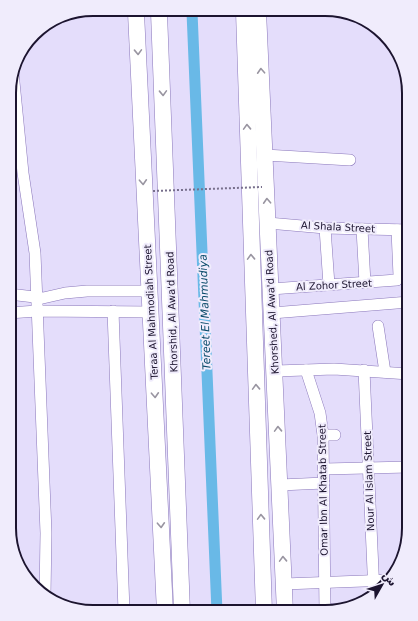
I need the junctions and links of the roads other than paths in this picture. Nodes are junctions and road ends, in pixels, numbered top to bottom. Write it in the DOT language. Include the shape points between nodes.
graph roads {
  1 [pos="136,16"];
  2 [pos="159,16"];
  3 [pos="244,16"];
  4 [pos="258,16"];
  5 [pos="16,102"];
  6 [pos="265,155"];
  7 [pos="350,160"];
  8 [pos="268,223"];
  9 [pos="326,228"];
  10 [pos="362,229"];
  11 [pos="397,230"];
  12 [pos="402,230"];
  13 [pos="270,258"];
  14 [pos="365,283"];
  15 [pos="329,285"];
  16 [pos="271,289"];
  17 [pos="151,291"];
  18 [pos="16,295"];
  19 [pos="36,297"];
  20 [pos="402,303"];
  21 [pos="37,311"];
  22 [pos="113,311"];
  23 [pos="16,312"];
  24 [pos="151,312"];
  25 [pos="272,313"];
  26 [pos="254,320"];
  27 [pos="378,326"];
  28 [pos="174,370"];
  29 [pos="306,370"];
  30 [pos="364,370"];
  31 [pos="276,371"];
  32 [pos="385,372"];
  33 [pos="402,373"];
  34 [pos="324,435"];
  35 [pos="335,435"];
  36 [pos="402,467"];
  37 [pos="368,468"];
  38 [pos="324,469"];
  39 [pos="324,484"];
  40 [pos="280,485"];
  41 [pos="373,581"];
  42 [pos="380,581"];
  43 [pos="324,582"];
  44 [pos="284,584"];
  45 [pos="374,587"];
  46 [pos="45,588"];
  47 [pos="124,605"];
  48 [pos="165,605"];
  49 [pos="182,605"];
  50 [pos="264,605"];
  51 [pos="285,605"];
  52 [pos="325,605"];
  1 -- 17 [label="main road, Teraa Al Mahmodiah Street, one-way" via="143,182"];
  2 -- 28 [label="main road, Khorshid, Al Awa'd Road, one-way"];
  26 -- 3 [label="main road, Khorshed, Al Awa'd Road, one-way"];
  6 -- 4 [label="main road, Khorshed, Al Awa'd Road, one-way"];
  5 -- 19 [label="street" via="34,253"];
  6 -- 7 [label="street"];
  8 -- 6 [label="main road, Khorshed, Al Awa'd Road, one-way"];
  8 -- 9 [label="street, Al Shala Street"];
  8 -- 13 [label="main road, Khorshed, Al Awa'd Road"];
  9 -- 10 [label="street, Al Shala Street"];
  9 -- 15 [label="street"];
  10 -- 11 [label="street, Al Shala Street"];
  10 -- 14 [label="street"];
  11 -- 12 [label="street, Al Shala Street"];
  11 -- 14 [label="street, Al Zohor Street" via="397,280"];
  13 -- 16 [label="main road, Khorshed, Al Awa'd Road"];
  13 -- 26 [label="main road"];
  14 -- 15 [label="street, Al Zohor Street"];
  15 -- 16 [label="street, Al Zohor Street"];
  16 -- 25 [label="main road, Khorshed, Al Awa'd Road"];
  17 -- 19 [label="street" via="87,291"];
  17 -- 24 [label="main road, Teraa Al Mahmodiah Street"];
  17 -- 28 [label="main road"];
  18 -- 19 [label="street"];
  19 -- 21 [label="street"];
  20 -- 25 [label="street"];
  21 -- 22 [label="street"];
  21 -- 23 [label="street"];
  21 -- 46 [label="street" via="46,533"];
  22 -- 24 [label="street"];
  22 -- 47 [label="street"];
  24 -- 48 [label="main road, Teraa Al Mahmodiah Street, one-way"];
  25 -- 31 [label="main road, Khorshed, Al Awa'd Road"];
  50 -- 26 [label="main road, Khorshed, Al Awa'd Road, one-way"];
  27 -- 32 [label="street"];
  28 -- 49 [label="main road, Khorshid, Al Awa'd Road"];
  29 -- 30 [label="street"];
  29 -- 31 [label="street"];
  29 -- 34 [label="street, Omar Ibn Al Khatab Street" via="322,402"];
  30 -- 32 [label="street"];
  30 -- 37 [label="street, Nour Al Islam Street"];
  40 -- 31 [label="main road, Khorshed, Al Awa'd Road, one-way"];
  32 -- 33 [label="street"];
  34 -- 35 [label="street"];
  34 -- 38 [label="street, Omar Ibn Al Khatab Street"];
  36 -- 37 [label="street"];
  37 -- 38 [label="street"];
  37 -- 41 [label="street, Nour Al Islam Street"];
  38 -- 39 [label="street, Omar Ibn Al Khatab Street"];
  39 -- 40 [label="street"];
  39 -- 43 [label="street, Omar Ibn Al Khatab Street"];
  44 -- 40 [label="main road, Khorshed, Al Awa'd Road, one-way"];
  41 -- 42 [label="street"];
  41 -- 43 [label="street"];
  41 -- 45 [label="street, Nour Al Islam Street"];
  43 -- 44 [label="street"];
  43 -- 52 [label="street, Omar Ibn Al Khatab Street"];
  44 -- 51 [label="main road, Khorshed, Al Awa'd Road"];
}
